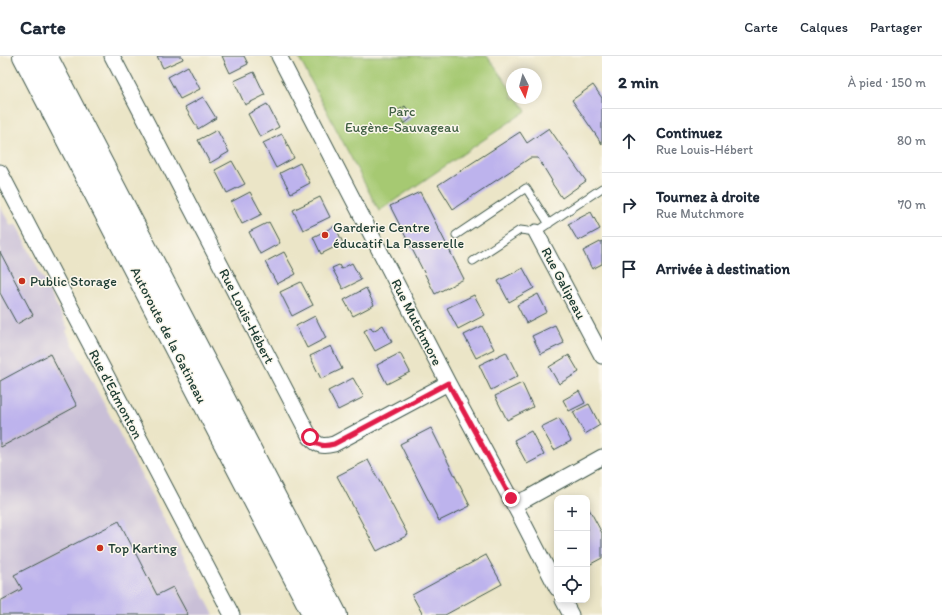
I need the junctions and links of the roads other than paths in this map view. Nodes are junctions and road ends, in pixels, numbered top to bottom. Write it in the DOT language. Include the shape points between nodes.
graph roads {
  1 [pos="24,56"];
  2 [pos="46,56"];
  3 [pos="112,56"];
  4 [pos="279,56"];
  5 [pos="0,172"];
  6 [pos="602,188"];
  7 [pos="549,224"];
  8 [pos="536,232"];
  9 [pos="456,235"];
  10 [pos="473,261"];
  11 [pos="602,356"];
  12 [pos="448,383"];
  13 [pos="602,457"];
  14 [pos="514,504"];
  15 [pos="311,568"];
  16 [pos="554,582"];
  17 [pos="565,603"];
  18 [pos="232,615"];
  19 [pos="314,615"];
  20 [pos="336,615"];
  21 [pos="343,615"];
  22 [pos="571,615"];
  1 -- 19 [label="highway, Autoroute de la Gatineau"];
  2 -- 15 [label="highway, Autoroute de la Gatineau"];
  3 -- 12 [label="street, Rue Louis-Hébert" via="314,442 326,446 334,444"];
  4 -- 12 [label="street, Rue Mutchmore"];
  5 -- 18 [label="street, Rue d'Edmonton"];
  6 -- 7 [label="lane"];
  7 -- 8 [label="lane"];
  7 -- 9 [label="lane" via="526,188"];
  8 -- 10 [label="lane" via="520,230"];
  8 -- 11 [label="street, Rue Galipeau"];
  12 -- 14 [label="street, Rue Mutchmore"];
  13 -- 14 [label="street"];
  14 -- 16 [label="street, Rue Mutchmore"];
  15 -- 20 [label="highway, Autoroute de la Gatineau"];
  15 -- 21 [label="highway"];
  17 -- 22 [label="street"];
}
